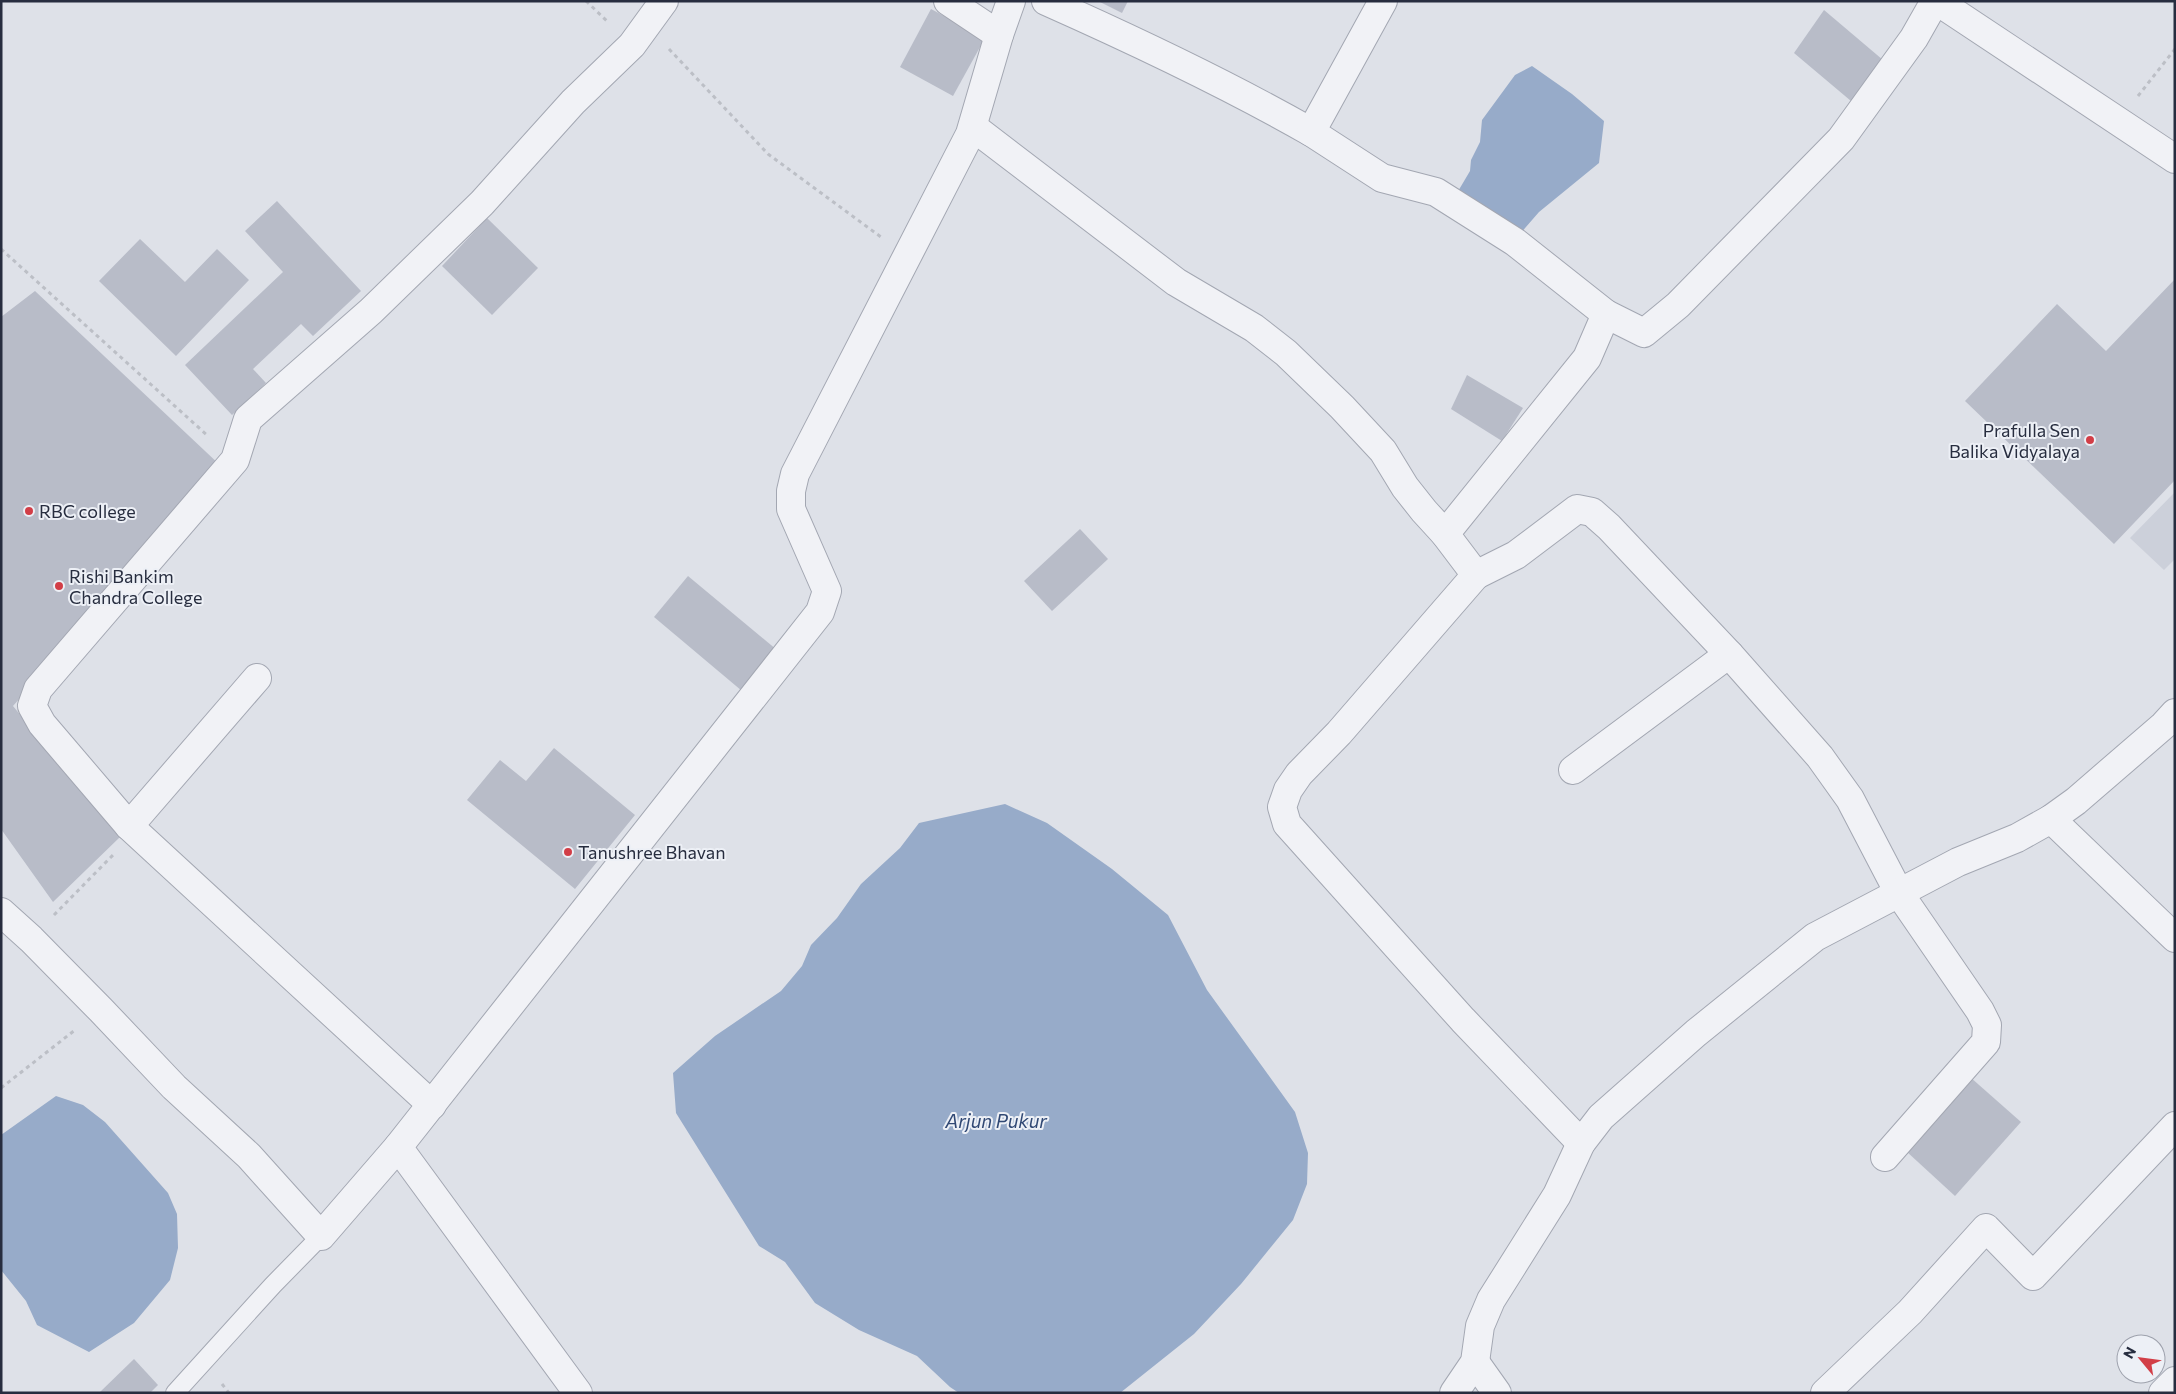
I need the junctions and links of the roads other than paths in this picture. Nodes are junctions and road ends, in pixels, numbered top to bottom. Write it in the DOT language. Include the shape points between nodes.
graph roads {
  1 [pos="664,1"];
  2 [pos="948,1"];
  3 [pos="1011,1"];
  4 [pos="1046,1"];
  5 [pos="1383,1"];
  6 [pos="1936,1"];
  7 [pos="998,35"];
  8 [pos="973,126"];
  9 [pos="1311,132"];
  10 [pos="2175,159"];
  11 [pos="1606,314"];
  12 [pos="1445,534"];
  13 [pos="1476,574"];
  14 [pos="1728,654"];
  15 [pos="257,678"];
  16 [pos="2175,714"];
  17 [pos="1573,770"];
  18 [pos="2051,820"];
  19 [pos="132,829"];
  20 [pos="1899,893"];
  21 [pos="2,909"];
  22 [pos="2175,938"];
  23 [pos="432,1105"];
  24 [pos="2175,1126"];
  25 [pos="1582,1143"];
  26 [pos="398,1147"];
  27 [pos="1885,1157"];
  28 [pos="321,1236"];
  29 [pos="1475,1362"];
  30 [pos="2175,1381"];
  31 [pos="175,1393"];
  32 [pos="578,1393"];
  33 [pos="1454,1393"];
  34 [pos="1497,1393"];
  35 [pos="1825,1393"];
  36 [pos="2164,1393"];
  1 -- 19 [label="street" via="632,45 573,102 482,203 371,311 248,419 235,460 38,689 32,706 42,724"];
  2 -- 7 [label="street"];
  3 -- 7 [label="street"];
  4 -- 9 [label="street" via="1144,45"];
  5 -- 9 [label="street"];
  6 -- 10 [label="street"];
  6 -- 11 [label="street" via="1914,38 1841,139 1678,306 1644,333"];
  7 -- 8 [label="street"];
  8 -- 12 [label="street" via="1176,282 1254,328 1286,354 1342,406 1383,452 1405,487"];
  8 -- 23 [label="street" via="795,474 791,509 827,592 820,612"];
  9 -- 11 [label="street" via="1382,178 1436,192 1515,242"];
  11 -- 12 [label="street" via="1587,358"];
  12 -- 13 [label="street"];
  13 -- 14 [label="street" via="1516,556 1577,508 1592,512"];
  13 -- 25 [label="street" via="1299,774 1282,807 1286,824 1463,1020"];
  14 -- 17 [label="street"];
  14 -- 20 [label="street" via="1825,764 1850,799"];
  15 -- 19 [label="street"];
  16 -- 18 [label="street"];
  18 -- 20 [label="street"];
  18 -- 22 [label="street"];
  19 -- 23 [label="street"];
  20 -- 25 [label="street" via="1815,937 1681,1046 1600,1118"];
  20 -- 27 [label="street" via="1987,1025 1986,1042"];
  21 -- 28 [label="street" via="174,1087 249,1156"];
  23 -- 26 [label="street"];
  24 -- 35 [label="street" via="2034,1276 1986,1228 1910,1312"];
  25 -- 29 [label="street" via="1557,1195 1490,1300 1480,1326"];
  26 -- 28 [label="street"];
  26 -- 32 [label="street"];
  28 -- 31 [label="lane"];
  29 -- 33 [label="street"];
  29 -- 34 [label="street"];
  30 -- 36 [label="street"];
}
